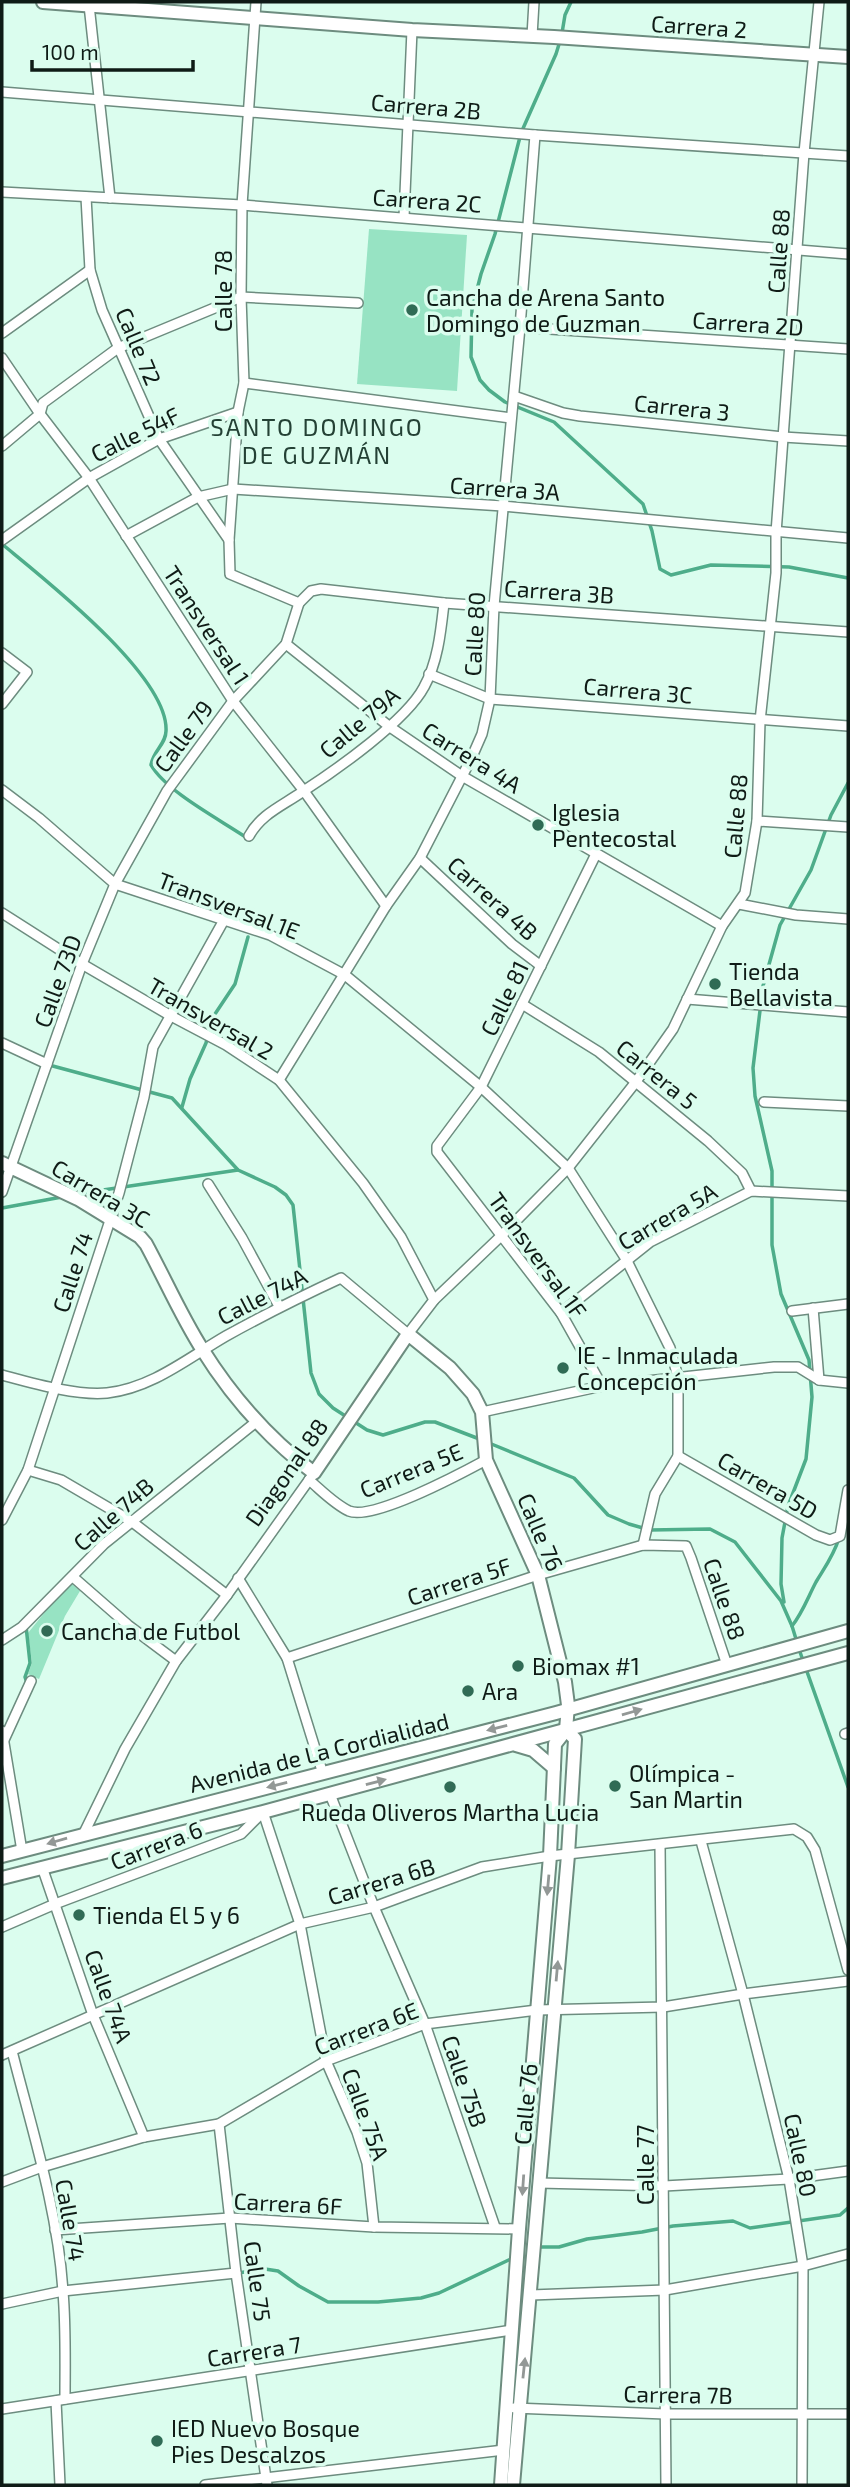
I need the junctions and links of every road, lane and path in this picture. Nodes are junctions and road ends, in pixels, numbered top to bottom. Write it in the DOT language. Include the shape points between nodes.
graph roads {
  1 [pos="43,2"];
  2 [pos="256,2"];
  3 [pos="534,2"];
  4 [pos="820,2"];
  5 [pos="82,4"];
  6 [pos="255,17"];
  7 [pos="412,30"];
  8 [pos="532,36"];
  9 [pos="813,56"];
  10 [pos="848,57"];
  11 [pos="2,92"];
  12 [pos="99,100"];
  13 [pos="248,111"];
  14 [pos="407,124"];
  15 [pos="532,134"];
  16 [pos="804,153"];
  17 [pos="848,156"];
  18 [pos="2,192"];
  19 [pos="86,197"];
  20 [pos="110,198"];
  21 [pos="242,205"];
  22 [pos="404,217"];
  23 [pos="528,228"];
  24 [pos="797,250"];
  25 [pos="848,254"];
  26 [pos="90,271"];
  27 [pos="241,297"];
  28 [pos="358,303"];
  29 [pos="520,327"];
  30 [pos="2,333"];
  31 [pos="790,345"];
  32 [pos="118,348"];
  33 [pos="848,349"];
  34 [pos="2,358"];
  35 [pos="244,383"];
  36 [pos="514,398"];
  37 [pos="238,412"];
  38 [pos="40,414"];
  39 [pos="512,414"];
  40 [pos="783,437"];
  41 [pos="159,439"];
  42 [pos="848,441"];
  43 [pos="2,446"];
  44 [pos="89,478"];
  45 [pos="233,489"];
  46 [pos="198,497"];
  47 [pos="503,506"];
  48 [pos="776,533"];
  49 [pos="127,536"];
  50 [pos="848,538"];
  51 [pos="2,540"];
  52 [pos="229,540"];
  53 [pos="299,603"];
  54 [pos="444,603"];
  55 [pos="494,606"];
  56 [pos="771,627"];
  57 [pos="848,632"];
  58 [pos="286,644"];
  59 [pos="2,653"];
  60 [pos="429,674"];
  61 [pos="490,699"];
  62 [pos="233,701"];
  63 [pos="2,704"];
  64 [pos="760,721"];
  65 [pos="848,726"];
  66 [pos="390,727"];
  67 [pos="462,776"];
  68 [pos="169,788"];
  69 [pos="2,790"];
  70 [pos="304,791"];
  71 [pos="757,821"];
  72 [pos="848,827"];
  73 [pos="249,836"];
  74 [pos="596,854"];
  75 [pos="420,858"];
  76 [pos="115,884"];
  77 [pos="739,904"];
  78 [pos="386,906"];
  79 [pos="2,914"];
  80 [pos="848,919"];
  81 [pos="224,920"];
  82 [pos="722,926"];
  83 [pos="82,964"];
  84 [pos="541,966"];
  85 [pos="345,975"];
  86 [pos="687,999"];
  87 [pos="522,1004"];
  88 [pos="848,1012"];
  89 [pos="172,1016"];
  90 [pos="2,1043"];
  91 [pos="47,1064"];
  92 [pos="279,1080"];
  93 [pos="635,1083"];
  94 [pos="481,1087"];
  95 [pos="764,1102"];
  96 [pos="848,1107"];
  97 [pos="437,1152"];
  98 [pos="6,1165"];
  99 [pos="568,1168"];
  100 [pos="208,1184"];
  101 [pos="751,1191"];
  102 [pos="2,1192"];
  103 [pos="848,1196"];
  104 [pos="110,1218"];
  105 [pos="501,1236"];
  106 [pos="626,1259"];
  107 [pos="434,1300"];
  108 [pos="848,1304"];
  109 [pos="279,1306"];
  110 [pos="813,1308"];
  111 [pos="792,1311"];
  112 [pos="561,1313"];
  113 [pos="408,1334"];
  114 [pos="202,1350"];
  115 [pos="2,1375"];
  116 [pos="678,1377"];
  117 [pos="819,1380"];
  118 [pos="848,1383"];
  119 [pos="602,1386"];
  120 [pos="54,1389"];
  121 [pos="481,1412"];
  122 [pos="256,1422"];
  123 [pos="486,1455"];
  124 [pos="678,1456"];
  125 [pos="29,1470"];
  126 [pos="311,1477"];
  127 [pos="848,1490"];
  128 [pos="2,1520"];
  129 [pos="131,1521"];
  130 [pos="643,1545"];
  131 [pos="686,1546"];
  132 [pos="538,1575"];
  133 [pos="73,1577"];
  134 [pos="238,1578"];
  135 [pos="227,1595"];
  136 [pos="848,1631"];
  137 [pos="2,1640"];
  138 [pos="848,1653"];
  139 [pos="287,1658"];
  140 [pos="176,1661"];
  141 [pos="727,1665"];
  142 [pos="32,1681"];
  143 [pos="568,1710"];
  144 [pos="566,1730"];
  145 [pos="2,1731"];
  146 [pos="4,1741"];
  147 [pos="514,1745"];
  148 [pos="554,1768"];
  149 [pos="323,1774"];
  150 [pos="330,1794"];
  151 [pos="263,1812"];
  152 [pos="84,1833"];
  153 [pos="701,1841"];
  154 [pos="660,1845"];
  155 [pos="22,1851"];
  156 [pos="568,1854"];
  157 [pos="2,1856"];
  158 [pos="550,1856"];
  159 [pos="42,1867"];
  160 [pos="2,1878"];
  161 [pos="55,1904"];
  162 [pos="374,1907"];
  163 [pos="300,1924"];
  164 [pos="2,1927"];
  165 [pos="848,1970"];
  166 [pos="848,1981"];
  167 [pos="743,1994"];
  168 [pos="663,2007"];
  169 [pos="554,2009"];
  170 [pos="537,2010"];
  171 [pos="93,2015"];
  172 [pos="425,2024"];
  173 [pos="7,2053"];
  174 [pos="326,2061"];
  175 [pos="219,2124"];
  176 [pos="144,2137"];
  177 [pos="42,2167"];
  178 [pos="848,2171"];
  179 [pos="789,2179"];
  180 [pos="2,2182"];
  181 [pos="539,2183"];
  182 [pos="664,2186"];
  183 [pos="230,2218"];
  184 [pos="374,2227"];
  185 [pos="495,2227"];
  186 [pos="519,2229"];
  187 [pos="55,2230"];
  188 [pos="848,2254"];
  189 [pos="803,2266"];
  190 [pos="236,2273"];
  191 [pos="665,2290"];
  192 [pos="64,2291"];
  193 [pos="531,2295"];
  194 [pos="2,2304"];
  195 [pos="512,2330"];
  196 [pos="251,2371"];
  197 [pos="61,2400"];
  198 [pos="513,2408"];
  199 [pos="2,2409"];
  200 [pos="665,2414"];
  201 [pos="801,2414"];
  202 [pos="848,2414"];
  203 [pos="505,2450"];
  204 [pos="267,2482"];
  205 [pos="60,2485"];
  206 [pos="205,2485"];
  207 [pos="502,2485"];
  208 [pos="513,2485"];
  209 [pos="666,2485"];
  210 [pos="802,2485"];
  1 -- 5 [label="street, Carrera 2"];
  2 -- 6 [label="street, Calle 78"];
  3 -- 8 [label="street"];
  4 -- 9 [label="street, Calle 88"];
  5 -- 6 [label="street, Carrera 2"];
  5 -- 12 [label="street"];
  6 -- 7 [label="street, Carrera 2"];
  6 -- 13 [label="street, Calle 78"];
  7 -- 8 [label="street, Carrera 2"];
  7 -- 14 [label="street"];
  8 -- 9 [label="street, Carrera 2"];
  9 -- 10 [label="street, Carrera 2"];
  9 -- 16 [label="street, Calle 88"];
  11 -- 12 [label="street, Carrera 2B"];
  12 -- 13 [label="street, Carrera 2B"];
  12 -- 20 [label="street"];
  13 -- 14 [label="street, Carrera 2B"];
  13 -- 21 [label="street, Calle 78"];
  14 -- 15 [label="street, Carrera 2B"];
  14 -- 22 [label="street"];
  15 -- 16 [label="street, Carrera 2B"];
  15 -- 23 [label="street, Calle 80"];
  16 -- 17 [label="street, Carrera 2B"];
  16 -- 24 [label="street, Calle 88"];
  18 -- 19 [label="street, Carrera 2C"];
  19 -- 20 [label="street, Carrera 2C"];
  19 -- 26 [label="street, Calle 72"];
  20 -- 21 [label="street, Carrera 2C"];
  21 -- 22 [label="street, Carrera 2C"];
  21 -- 27 [label="street, Calle 78"];
  22 -- 23 [label="street, Carrera 2C"];
  23 -- 24 [label="street, Carrera 2C"];
  23 -- 29 [label="street, Calle 80"];
  24 -- 25 [label="street, Carrera 2C"];
  24 -- 31 [label="street, Calle 88"];
  26 -- 30 [label="street"];
  26 -- 32 [label="street, Calle 72"];
  27 -- 28 [label="street"];
  27 -- 32 [label="street"];
  27 -- 35 [label="street, Calle 78"];
  29 -- 31 [label="street, Carrera 2D"];
  29 -- 36 [label="street, Calle 80"];
  31 -- 33 [label="street, Carrera 2D"];
  31 -- 40 [label="street, Calle 88"];
  32 -- 38 [label="street" via="43,402"];
  32 -- 41 [label="street, Calle 72"];
  34 -- 38 [label="street, Transversal 1"];
  35 -- 37 [label="street, Calle 78"];
  35 -- 39 [label="street"];
  36 -- 39 [label="street, Calle 80"];
  36 -- 40 [label="street, Carrera 3" via="580,416"];
  37 -- 41 [label="street, Calle 54F"];
  37 -- 45 [label="street, Calle 78"];
  38 -- 43 [label="street"];
  38 -- 44 [label="street, Transversal 1"];
  39 -- 47 [label="street, Calle 80"];
  40 -- 42 [label="street, Carrera 3"];
  40 -- 48 [label="street, Calle 88"];
  41 -- 44 [label="street, Calle 54F"];
  41 -- 46 [label="street, Calle 72"];
  44 -- 49 [label="street, Transversal 1"];
  44 -- 51 [label="street, Calle 54F"];
  45 -- 46 [label="street, Carrera 3A"];
  45 -- 47 [label="street, Carrera 3A"];
  45 -- 52 [label="street, Calle 78"];
  46 -- 49 [label="street, Carrera 3A"];
  46 -- 52 [label="street, Calle 72"];
  47 -- 48 [label="street, Carrera 3A"];
  47 -- 55 [label="street, Calle 80"];
  48 -- 50 [label="street, Carrera 3A"];
  48 -- 56 [label="street, Calle 88"];
  49 -- 62 [label="street, Transversal 1"];
  52 -- 53 [label="street, Calle 78" via="230,574"];
  53 -- 54 [label="street, Carrera 3B" via="321,589"];
  53 -- 58 [label="street, Calle 79"];
  54 -- 55 [label="street, Carrera 3B"];
  54 -- 60 [label="street, Calle 79A"];
  55 -- 56 [label="street, Carrera 3B"];
  55 -- 61 [label="street, Calle 80"];
  56 -- 57 [label="street, Carrera 3B"];
  56 -- 64 [label="street, Calle 88"];
  58 -- 62 [label="street, Calle 79"];
  58 -- 66 [label="street, Carrera 4A"];
  59 -- 63 [label="street" via="27,672"];
  60 -- 61 [label="street, Carrera 3C"];
  60 -- 66 [label="street, Calle 79A" via="416,699"];
  61 -- 64 [label="street, Carrera 3C"];
  61 -- 67 [label="street, Calle 80" via="482,734"];
  62 -- 68 [label="street, Calle 79"];
  62 -- 70 [label="street, Transversal 1"];
  64 -- 65 [label="street, Carrera 3C"];
  64 -- 71 [label="street, Calle 88"];
  66 -- 67 [label="street, Carrera 4A"];
  66 -- 70 [label="street, Calle 79A"];
  67 -- 74 [label="street, Carrera 4A"];
  67 -- 75 [label="street, Calle 80"];
  68 -- 76 [label="street, Calle 73D"];
  69 -- 76 [label="street, Transversal 1E"];
  70 -- 73 [label="street, Calle 79A" via="262,817"];
  70 -- 78 [label="street, Transversal 1"];
  71 -- 72 [label="street"];
  71 -- 77 [label="street, Calle 88" via="745,893"];
  74 -- 82 [label="street, Carrera 4A"];
  74 -- 84 [label="street, Calle 81"];
  75 -- 78 [label="street, Calle 80"];
  75 -- 84 [label="street, Carrera 4B"];
  76 -- 81 [label="street, Transversal 1E"];
  76 -- 83 [label="street, Calle 73D"];
  77 -- 80 [label="street"];
  77 -- 82 [label="street, Calle 88"];
  78 -- 85 [label="street, Calle 80"];
  79 -- 83 [label="street, Transversal 2"];
  81 -- 85 [label="street, Transversal 1E" via="270,936"];
  81 -- 89 [label="street, Calle 74"];
  82 -- 86 [label="street, Calle 88"];
  83 -- 89 [label="street, Transversal 2"];
  83 -- 91 [label="street, Calle 73D"];
  84 -- 87 [label="street, Calle 81"];
  85 -- 92 [label="street, Calle 80"];
  85 -- 94 [label="street, Transversal 1E"];
  86 -- 88 [label="street"];
  86 -- 93 [label="street, Calle 88" via="673,1029"];
  87 -- 93 [label="street, Carrera 5" via="599,1052"];
  87 -- 94 [label="street, Calle 81"];
  89 -- 92 [label="street, Transversal 2"];
  89 -- 104 [label="street, Calle 74" via="153,1046 144,1097"];
  90 -- 91 [label="street"];
  91 -- 98 [label="street, Calle 73D"];
  92 -- 107 [label="street, Transversal 2" via="363,1182 401,1237"];
  93 -- 99 [label="street, Calle 88"];
  93 -- 101 [label="street, Carrera 5" via="708,1141 742,1173"];
  94 -- 97 [label="street, Calle 81"];
  94 -- 99 [label="street, Transversal 1E"];
  95 -- 96 [label="street"];
  97 -- 105 [label="street, Transversal 1F"];
  98 -- 102 [label="street, Calle 73D"];
  98 -- 104 [label="street, Carrera 3C"];
  99 -- 105 [label="street, Diagonal 88"];
  99 -- 106 [label="street"];
  100 -- 109 [label="street"];
  101 -- 103 [label="street, Carrera 5A"];
  101 -- 106 [label="street, Carrera 5A"];
  104 -- 114 [label="street, Carrera 3C" via="146,1244"];
  104 -- 120 [label="street, Calle 74"];
  105 -- 107 [label="street, Diagonal 88"];
  105 -- 112 [label="street, Transversal 1F"];
  106 -- 112 [label="street, Carrera 5A"];
  106 -- 116 [label="street" via="670,1348"];
  107 -- 113 [label="street, Diagonal 88"];
  108 -- 110 [label="street"];
  109 -- 113 [label="street, Calle 74A" via="341,1278"];
  109 -- 114 [label="street, Calle 74A"];
  110 -- 111 [label="street"];
  110 -- 117 [label="street"];
  112 -- 119 [label="street, Transversal 1F"];
  113 -- 121 [label="street, Calle 76" via="450,1368 473,1394"];
  113 -- 126 [label="street, Diagonal 88"];
  114 -- 120 [label="street, Calle 74A" via="157,1379 106,1393"];
  114 -- 122 [label="street, Carrera 3C"];
  115 -- 120 [label="street, Calle 74A"];
  116 -- 117 [label="street" via="798,1367"];
  116 -- 119 [label="street"];
  116 -- 124 [label="street"];
  117 -- 118 [label="street"];
  119 -- 121 [label="street"];
  120 -- 125 [label="street, Calle 74"];
  121 -- 123 [label="street, Calle 76"];
  122 -- 126 [label="street, Carrera 3C"];
  122 -- 129 [label="street, Calle 74B"];
  123 -- 126 [label="street, Carrera 5E" via="423,1492 365,1512 350,1511"];
  123 -- 132 [label="street, Calle 76"];
  124 -- 127 [label="street, Carrera 5D" via="824,1539 840,1536"];
  124 -- 130 [label="street" via="655,1494"];
  125 -- 128 [label="street, Calle 74"];
  125 -- 129 [label="street" via="61,1480"];
  126 -- 134 [label="street, Diagonal 88"];
  129 -- 133 [label="street, Calle 74B"];
  129 -- 135 [label="street"];
  130 -- 131 [label="street, Carrera 5F"];
  130 -- 132 [label="street, Carrera 5F"];
  131 -- 141 [label="street, Calle 88"];
  132 -- 139 [label="street, Carrera 5F"];
  132 -- 143 [label="street, Calle 76"];
  133 -- 137 [label="street, Calle 74B"];
  133 -- 140 [label="street"];
  134 -- 135 [label="street, Diagonal 88"];
  134 -- 139 [label="street"];
  135 -- 140 [label="street, Diagonal 88"];
  136 -- 141 [label="street, Avenida de La Cordialidad"];
  144 -- 138 [label="street, Avenida de La Cordialidad, one-way"];
  139 -- 149 [label="street"];
  140 -- 152 [label="street, Diagonal 88"];
  141 -- 143 [label="street, Avenida de La Cordialidad"];
  142 -- 146 [label="street"];
  143 -- 144 [label="street, Calle 76"];
  143 -- 149 [label="street, Avenida de La Cordialidad, one-way"];
  144 -- 147 [label="street, Avenida de La Cordialidad"];
  144 -- 148 [label="street, Calle 76" via="555,1744"];
  144 -- 156 [label="street, Calle 76" via="575,1739"];
  145 -- 146 [label="street"];
  146 -- 155 [label="street"];
  147 -- 148 [label="street" via="533,1750"];
  150 -- 147 [label="street, Avenida de La Cordialidad, one-way"];
  148 -- 158 [label="street, Calle 76"];
  149 -- 152 [label="street, Avenida de La Cordialidad, one-way"];
  150 -- 151 [label="street, Avenida de La Cordialidad"];
  150 -- 162 [label="street, Calle 75B"];
  151 -- 159 [label="street, Avenida de La Cordialidad"];
  151 -- 161 [label="street, Carrera 6" via="241,1834"];
  151 -- 163 [label="street, Calle 75A"];
  152 -- 155 [label="street, Avenida de La Cordialidad, one-way"];
  153 -- 154 [label="street, Carrera 6B"];
  153 -- 165 [label="street, Carrera 6B" via="794,1829 807,1837 815,1850"];
  153 -- 167 [label="street, Calle 80"];
  154 -- 156 [label="street, Carrera 6B"];
  154 -- 168 [label="street, Calle 77"];
  155 -- 157 [label="street, Avenida de La Cordialidad"];
  156 -- 158 [label="street, Carrera 6B"];
  169 -- 156 [label="street, Calle 76, one-way"];
  158 -- 162 [label="street, Carrera 6B" via="482,1867"];
  158 -- 170 [label="street, Calle 76, one-way"];
  159 -- 160 [label="street, Avenida de La Cordialidad"];
  159 -- 161 [label="street, Calle 74A"];
  161 -- 164 [label="street, Carrera 6"];
  161 -- 171 [label="street, Calle 74A"];
  162 -- 163 [label="street, Carrera 6B"];
  162 -- 172 [label="street, Calle 75B"];
  163 -- 171 [label="street, Carrera 6B"];
  163 -- 174 [label="street, Calle 75A"];
  166 -- 167 [label="street, Carrera 6E"];
  167 -- 168 [label="street, Carrera 6E"];
  167 -- 179 [label="street, Calle 80"];
  168 -- 169 [label="street, Carrera 6E"];
  168 -- 182 [label="street, Calle 77"];
  169 -- 170 [label="street, Carrera 6E"];
  169 -- 181 [label="street, Calle 76"];
  170 -- 172 [label="street, Carrera 6E"];
  170 -- 186 [label="street, Calle 76, one-way"];
  171 -- 173 [label="street, Carrera 6B"];
  171 -- 176 [label="street, Calle 74A"];
  172 -- 174 [label="street, Carrera 6E"];
  172 -- 185 [label="street, Calle 75B"];
  173 -- 177 [label="street, Calle 74"];
  174 -- 175 [label="street, Carrera 6E"];
  174 -- 184 [label="street, Calle 75A" via="367,2163"];
  175 -- 176 [label="street, Carrera 6E"];
  175 -- 183 [label="street, Calle 75"];
  176 -- 177 [label="street, Carrera 6E"];
  177 -- 180 [label="street, Carrera 6E"];
  177 -- 187 [label="street, Calle 74"];
  178 -- 179 [label="street"];
  179 -- 182 [label="street"];
  179 -- 189 [label="street, Calle 80"];
  181 -- 182 [label="street"];
  181 -- 193 [label="street, Calle 76"];
  182 -- 191 [label="street, Calle 77"];
  183 -- 184 [label="street, Carrera 6F"];
  183 -- 187 [label="street, Carrera 6F"];
  183 -- 190 [label="street, Calle 75"];
  184 -- 185 [label="street, Carrera 6F"];
  185 -- 186 [label="street, Carrera 6F"];
  186 -- 195 [label="street, Calle 76"];
  187 -- 192 [label="street, Calle 74"];
  188 -- 189 [label="street"];
  189 -- 191 [label="street"];
  189 -- 201 [label="street, Calle 80"];
  190 -- 192 [label="street"];
  190 -- 196 [label="street, Calle 75"];
  191 -- 193 [label="street"];
  191 -- 200 [label="street, Calle 77"];
  192 -- 194 [label="street"];
  192 -- 197 [label="street, Calle 74"];
  198 -- 193 [label="street, Calle 76, one-way"];
  195 -- 196 [label="street, Carrera 7"];
  195 -- 198 [label="street, Calle 76"];
  196 -- 197 [label="street, Carrera 7"];
  196 -- 204 [label="street, Calle 75"];
  197 -- 199 [label="street, Carrera 7"];
  197 -- 205 [label="street, Calle 74"];
  198 -- 200 [label="street, Carrera 7B"];
  198 -- 203 [label="street, Calle 76"];
  198 -- 208 [label="street, Calle 76"];
  200 -- 201 [label="street, Carrera 7B"];
  200 -- 209 [label="street, Calle 77"];
  201 -- 202 [label="street, Carrera 7B"];
  201 -- 210 [label="street, Calle 80"];
  203 -- 204 [label="street"];
  203 -- 207 [label="street, Calle 76"];
  204 -- 206 [label="street"];
}
